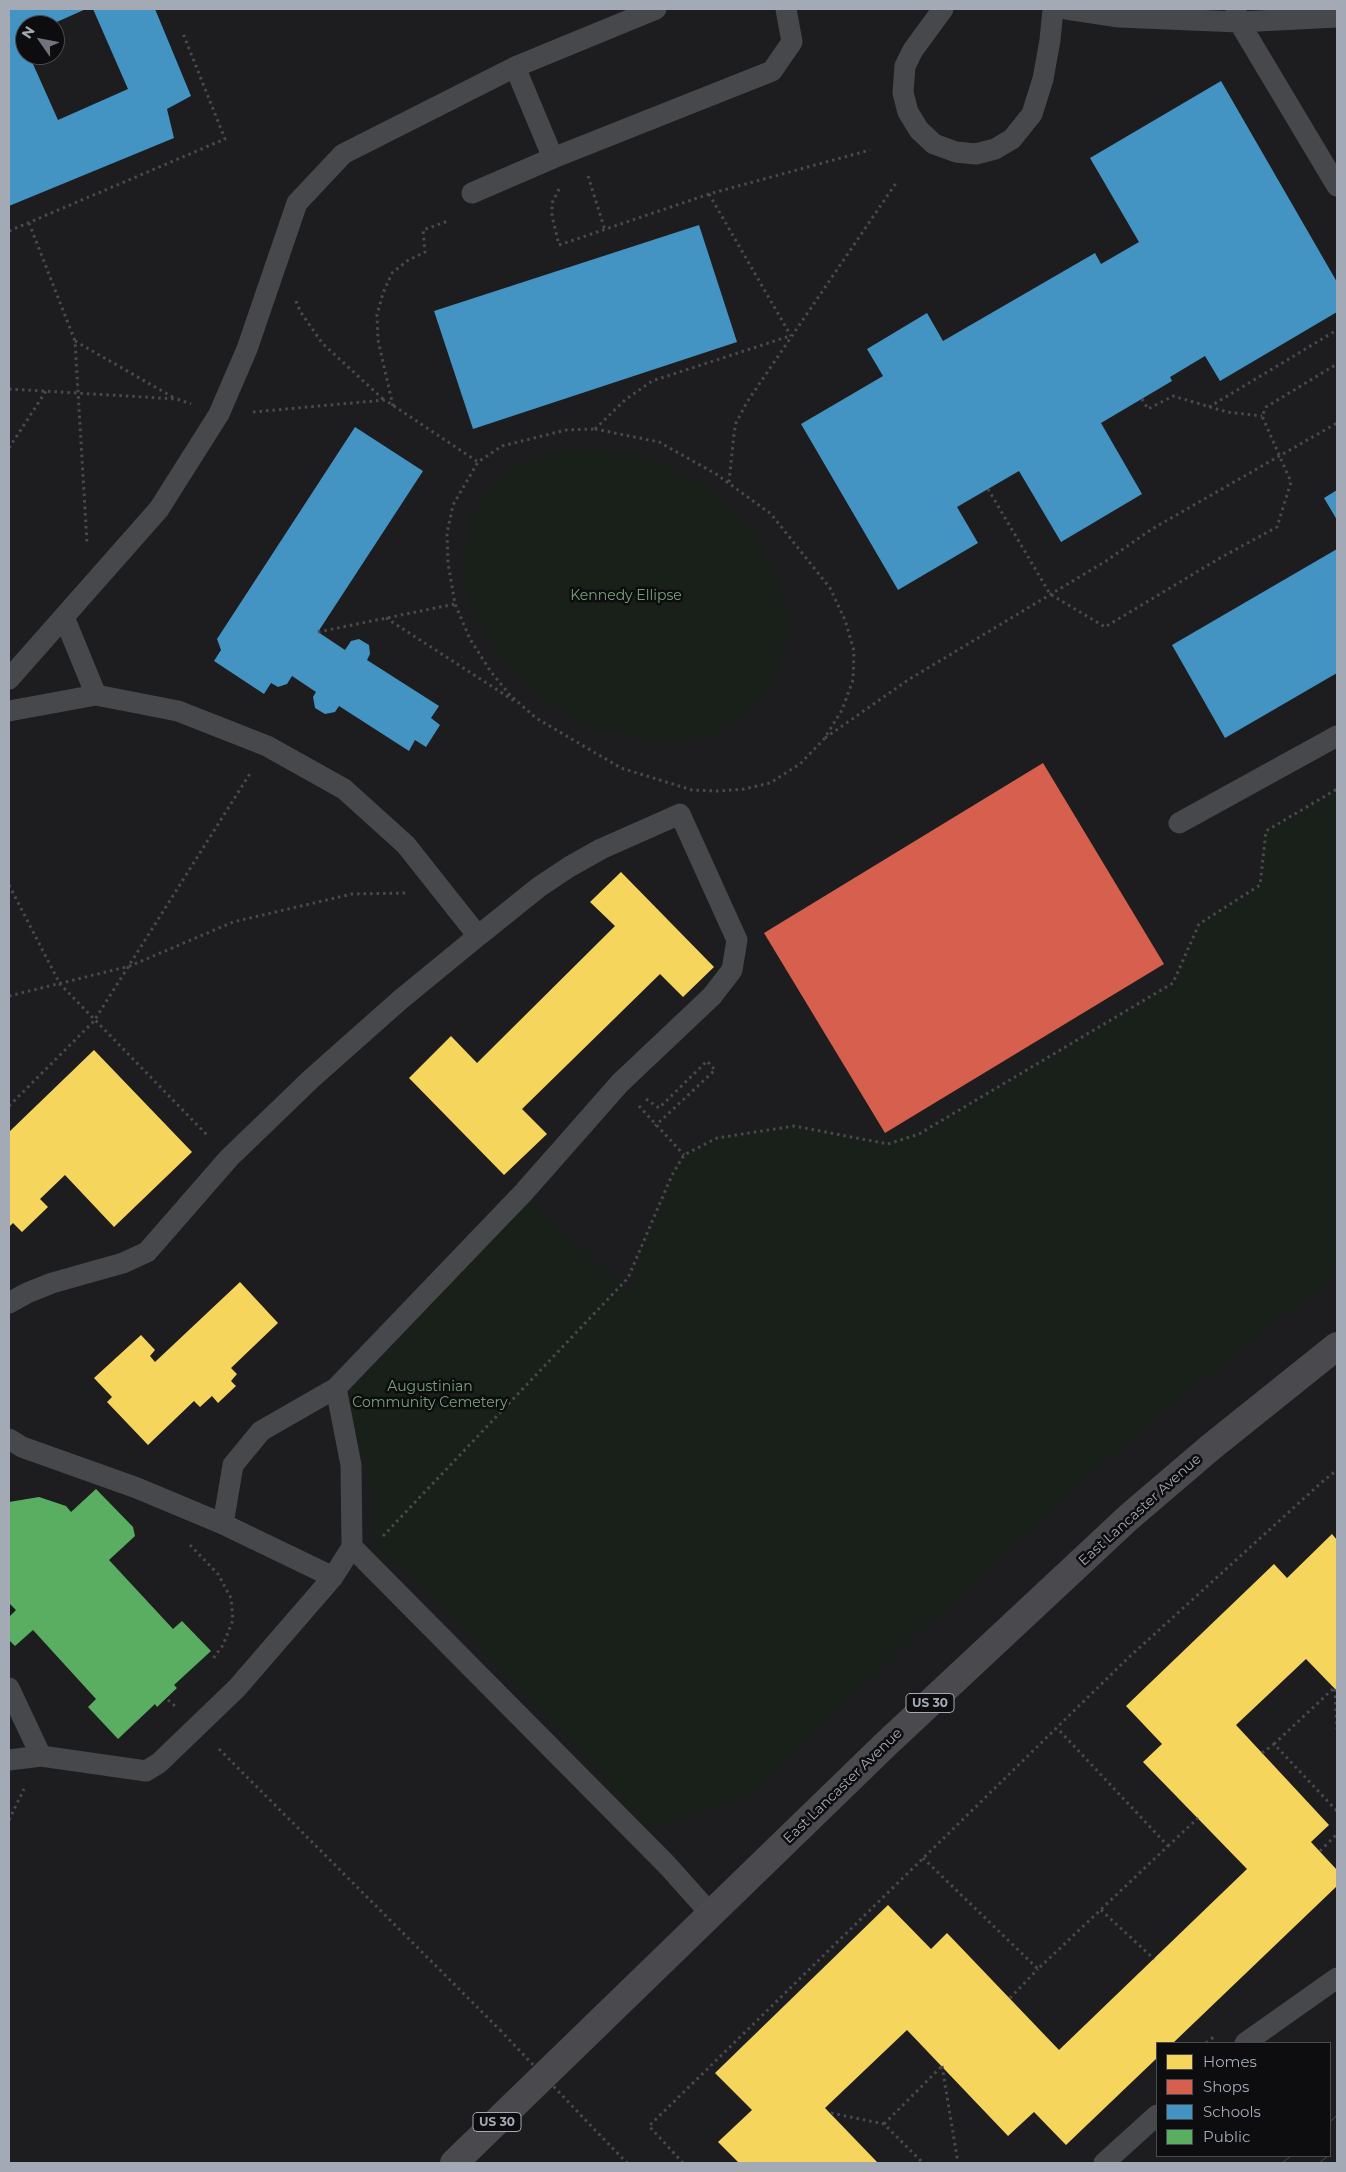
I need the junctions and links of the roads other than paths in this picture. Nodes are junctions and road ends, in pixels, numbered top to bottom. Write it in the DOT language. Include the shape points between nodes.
graph roads {
  1 [pos="656,9"];
  2 [pos="786,9"];
  3 [pos="943,9"];
  4 [pos="1053,9"];
  5 [pos="1066,9"];
  6 [pos="1237,15"];
  7 [pos="1337,17"];
  8 [pos="515,67"];
  9 [pos="553,158"];
  10 [pos="1337,186"];
  11 [pos="472,192"];
  12 [pos="64,617"];
  13 [pos="9,679"];
  14 [pos="96,695"];
  15 [pos="9,711"];
  16 [pos="1337,736"];
  17 [pos="1179,823"];
  18 [pos="478,936"];
  19 [pos="9,1303"];
  20 [pos="1337,1346"];
  21 [pos="336,1388"];
  22 [pos="9,1439"];
  23 [pos="223,1524"];
  24 [pos="352,1547"];
  25 [pos="333,1577"];
  26 [pos="9,1688"];
  27 [pos="41,1756"];
  28 [pos="9,1760"];
  29 [pos="710,1913"];
  30 [pos="1337,1978"];
  31 [pos="1246,2042"];
  32 [pos="1156,2116"];
  33 [pos="454,2163"];
  34 [pos="1104,2163"];
  1 -- 8 [label="lane"];
  2 -- 9 [label="lane" via="792,42 772,71"];
  3 -- 4 [label="lane" via="905,66 903,93 908,112 919,130 934,144 956,152 976,154 995,149 1012,139 1032,114 1043,79"];
  5 -- 6 [label="lane" via="1118,18"];
  6 -- 7 [label="lane"];
  6 -- 10 [label="lane"];
  8 -- 9 [label="lane"];
  8 -- 12 [label="lane" via="344,154 297,203 247,349 219,414 159,509"];
  9 -- 11 [label="lane"];
  12 -- 13 [label="lane"];
  12 -- 14 [label="lane"];
  14 -- 15 [label="lane"];
  14 -- 18 [label="lane" via="178,711 267,746 344,789 406,845"];
  16 -- 17 [label="lane"];
  18 -- 19 [label="lane" via="311,1079 229,1158 147,1252 35,1290"];
  18 -- 21 [label="lane" via="569,867 680,814 737,940 732,970 712,996 620,1083 524,1192"];
  20 -- 29 [label="highway, East Lancaster Avenue / US 30" via="1129,1517"];
  21 -- 23 [label="lane" via="261,1431 233,1466"];
  21 -- 24 [label="lane" via="350,1465"];
  22 -- 23 [label="lane" via="22,1447 137,1488"];
  23 -- 25 [label="lane"];
  24 -- 25 [label="lane"];
  24 -- 29 [label="lane" via="667,1865"];
  25 -- 27 [label="lane" via="238,1688 146,1771"];
  26 -- 27 [label="lane"];
  27 -- 28 [label="lane"];
  29 -- 33 [label="highway, East Lancaster Avenue / US 30"];
  30 -- 31 [label="lane"];
  32 -- 34 [label="lane"];
}
